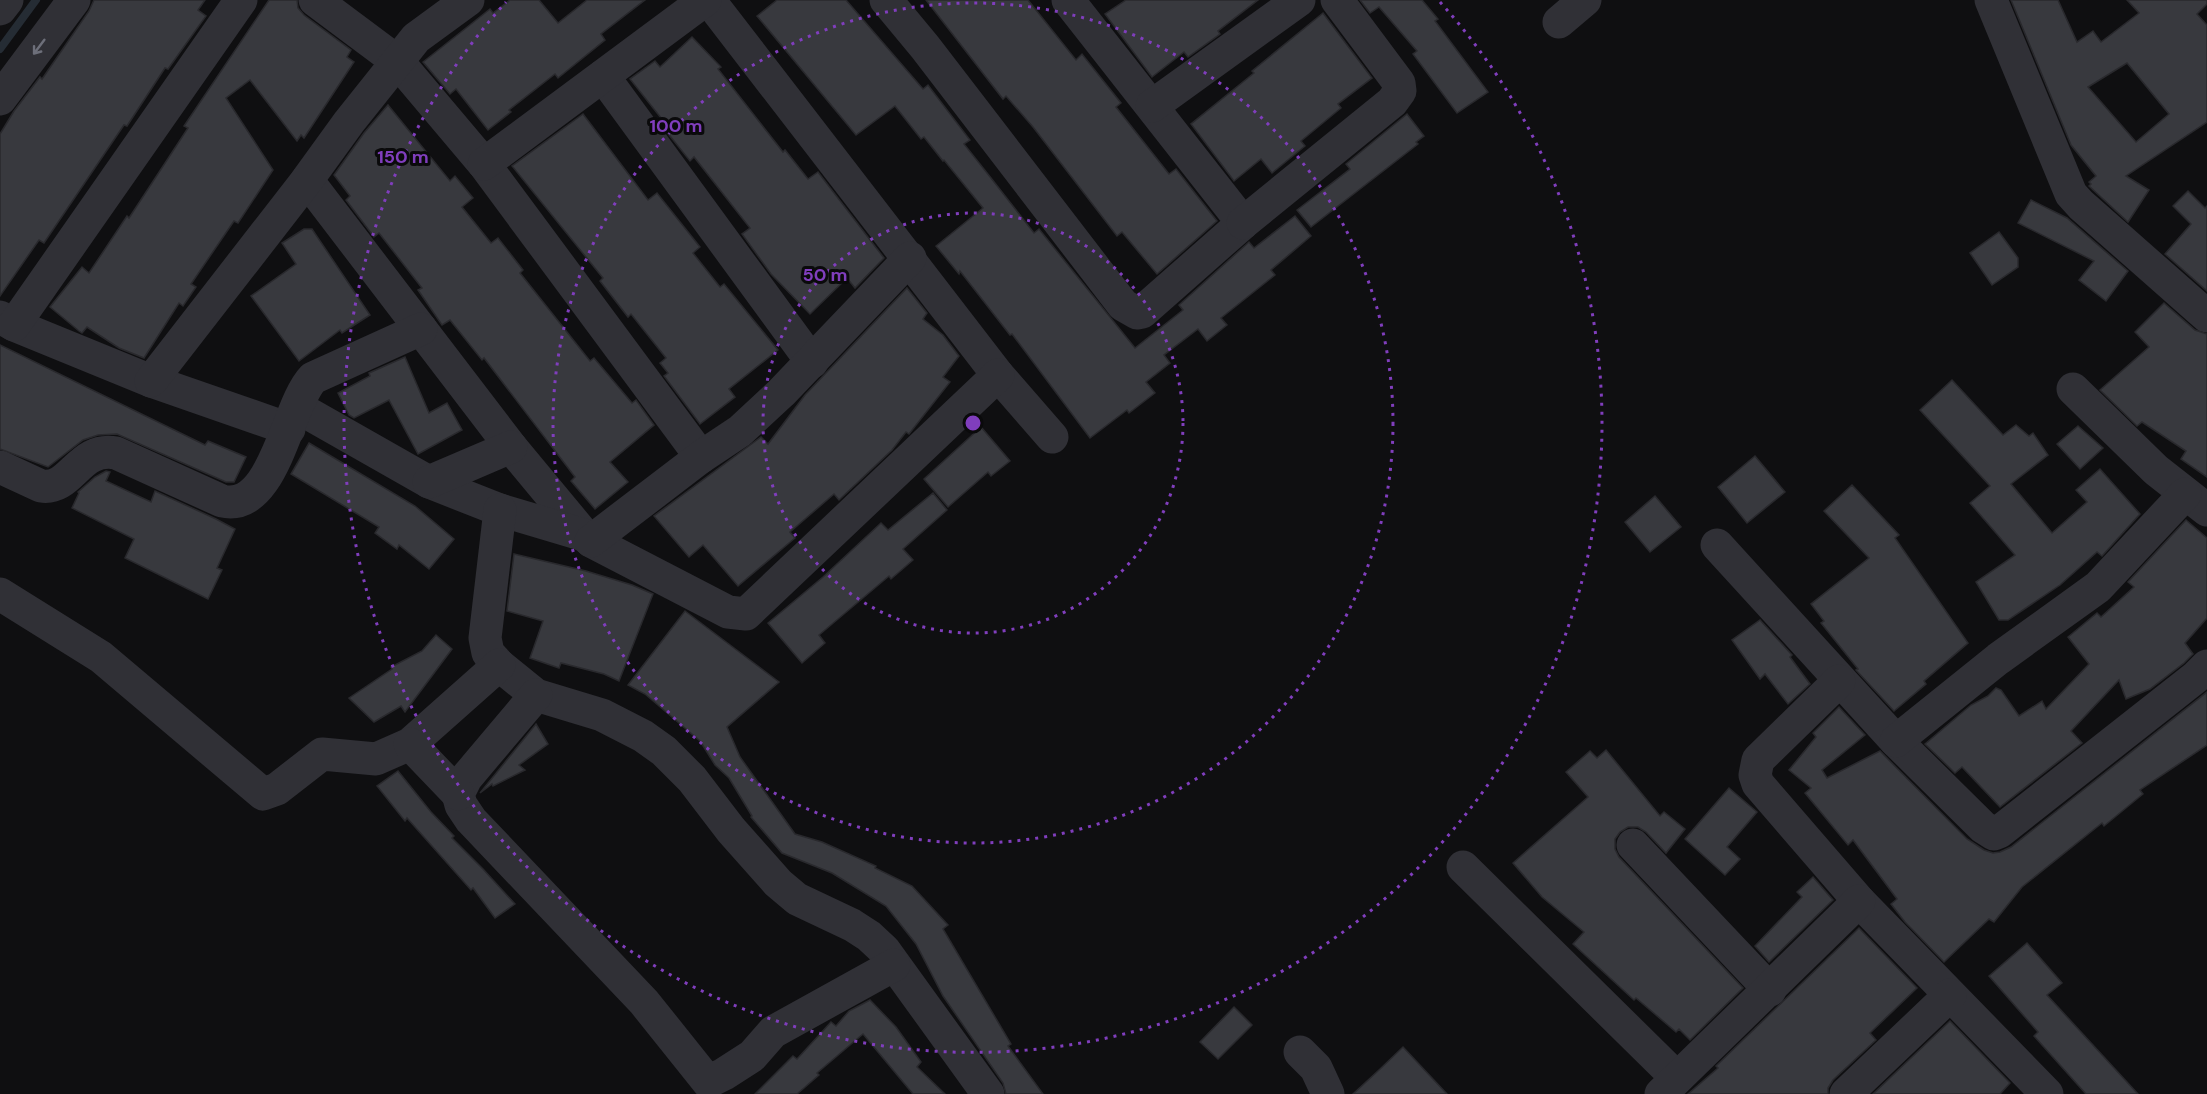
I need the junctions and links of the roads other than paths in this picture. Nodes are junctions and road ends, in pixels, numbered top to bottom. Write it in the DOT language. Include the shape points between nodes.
graph roads {
  1 [pos="7,0"];
  2 [pos="74,0"];
  3 [pos="241,0"];
  4 [pos="315,0"];
  5 [pos="440,0"];
  6 [pos="468,0"];
  7 [pos="707,0"];
  8 [pos="886,0"];
  9 [pos="1299,0"];
  10 [pos="1337,0"];
  11 [pos="1586,0"];
  12 [pos="1991,0"];
  13 [pos="1071,1"];
  14 [pos="0,9"];
  15 [pos="1559,22"];
  16 [pos="407,50"];
  17 [pos="603,76"];
  18 [pos="0,99"];
  19 [pos="1152,106"];
  20 [pos="483,165"];
  21 [pos="307,180"];
  22 [pos="1243,223"];
  23 [pos="910,258"];
  24 [pos="2207,316"];
  25 [pos="7,321"];
  26 [pos="421,329"];
  27 [pos="812,362"];
  28 [pos="998,375"];
  29 [pos="151,381"];
  30 [pos="2073,388"];
  31 [pos="293,418"];
  32 [pos="1052,437"];
  33 [pos="511,447"];
  34 [pos="701,457"];
  35 [pos="0,467"];
  36 [pos="429,482"];
  37 [pos="2196,502"];
  38 [pos="500,510"];
  39 [pos="587,538"];
  40 [pos="1718,545"];
  41 [pos="0,594"];
  42 [pos="498,665"];
  43 [pos="2207,666"];
  44 [pos="1839,681"];
  45 [pos="536,695"];
  46 [pos="1896,741"];
  47 [pos="410,744"];
  48 [pos="458,794"];
  49 [pos="1633,844"];
  50 [pos="1463,867"];
  51 [pos="1859,901"];
  52 [pos="894,965"];
  53 [pos="1770,990"];
  54 [pos="1950,995"];
  55 [pos="1300,1052"];
  56 [pos="1669,1086"];
  57 [pos="988,1094"];
  58 [pos="1329,1094"];
  59 [pos="1846,1094"];
  60 [pos="2047,1094"];
  1 -- 14 [label="street"];
  2 -- 18 [label="street, one-way"];
  3 -- 25 [label="street"];
  4 -- 16 [label="street"];
  5 -- 16 [label="street"];
  6 -- 16 [label="street"];
  7 -- 17 [label="street"];
  7 -- 23 [label="street"];
  8 -- 22 [label="street" via="1128,309 1142,312"];
  9 -- 19 [label="street"];
  10 -- 22 [label="street" via="1399,83 1400,91 1392,102"];
  11 -- 15 [label="street"];
  12 -- 24 [label="street" via="2071,194"];
  13 -- 19 [label="street"];
  16 -- 20 [label="street"];
  16 -- 21 [label="street"];
  17 -- 20 [label="street"];
  17 -- 27 [label="street"];
  19 -- 22 [label="street"];
  20 -- 34 [label="street"];
  21 -- 26 [label="street"];
  21 -- 29 [label="street"];
  23 -- 27 [label="street"];
  23 -- 28 [label="street"];
  25 -- 29 [label="street"];
  26 -- 31 [label="street" via="313,378 306,385"];
  26 -- 33 [label="street"];
  27 -- 34 [label="street" via="740,431"];
  28 -- 32 [label="street"];
  28 -- 39 [label="street" via="746,614 717,608"];
  29 -- 31 [label="street"];
  30 -- 37 [label="street" via="2156,470"];
  31 -- 35 [label="street" via="262,482 238,503 222,501 116,453 93,454 55,485 47,487"];
  31 -- 36 [label="street"];
  33 -- 36 [label="street"];
  33 -- 39 [label="street"];
  34 -- 39 [label="street"];
  36 -- 38 [label="street"];
  37 -- 46 [label="street" via="2086,598 1998,659"];
  38 -- 39 [label="street"];
  38 -- 42 [label="street" via="485,638 488,653"];
  40 -- 44 [label="street"];
  41 -- 47 [label="street" via="101,657 263,794 277,789 322,754 376,759"];
  42 -- 45 [label="street"];
  42 -- 47 [label="street"];
  43 -- 46 [label="street" via="1994,834"];
  44 -- 46 [label="street"];
  44 -- 51 [label="street" via="1764,753 1755,775 1758,784"];
  45 -- 48 [label="street" via="466,778"];
  45 -- 52 [label="street" via="603,715 664,751 778,883 797,898 869,936"];
  47 -- 48 [label="street"];
  48 -- 52 [label="street" via="471,820 644,1002 708,1082 752,1056 773,1032"];
  49 -- 53 [label="street"];
  50 -- 56 [label="street"];
  51 -- 53 [label="street"];
  51 -- 54 [label="street"];
  52 -- 57 [label="street"];
  53 -- 56 [label="street"];
  54 -- 59 [label="street"];
  54 -- 60 [label="street"];
  55 -- 58 [label="street" via="1316,1068"];
}
